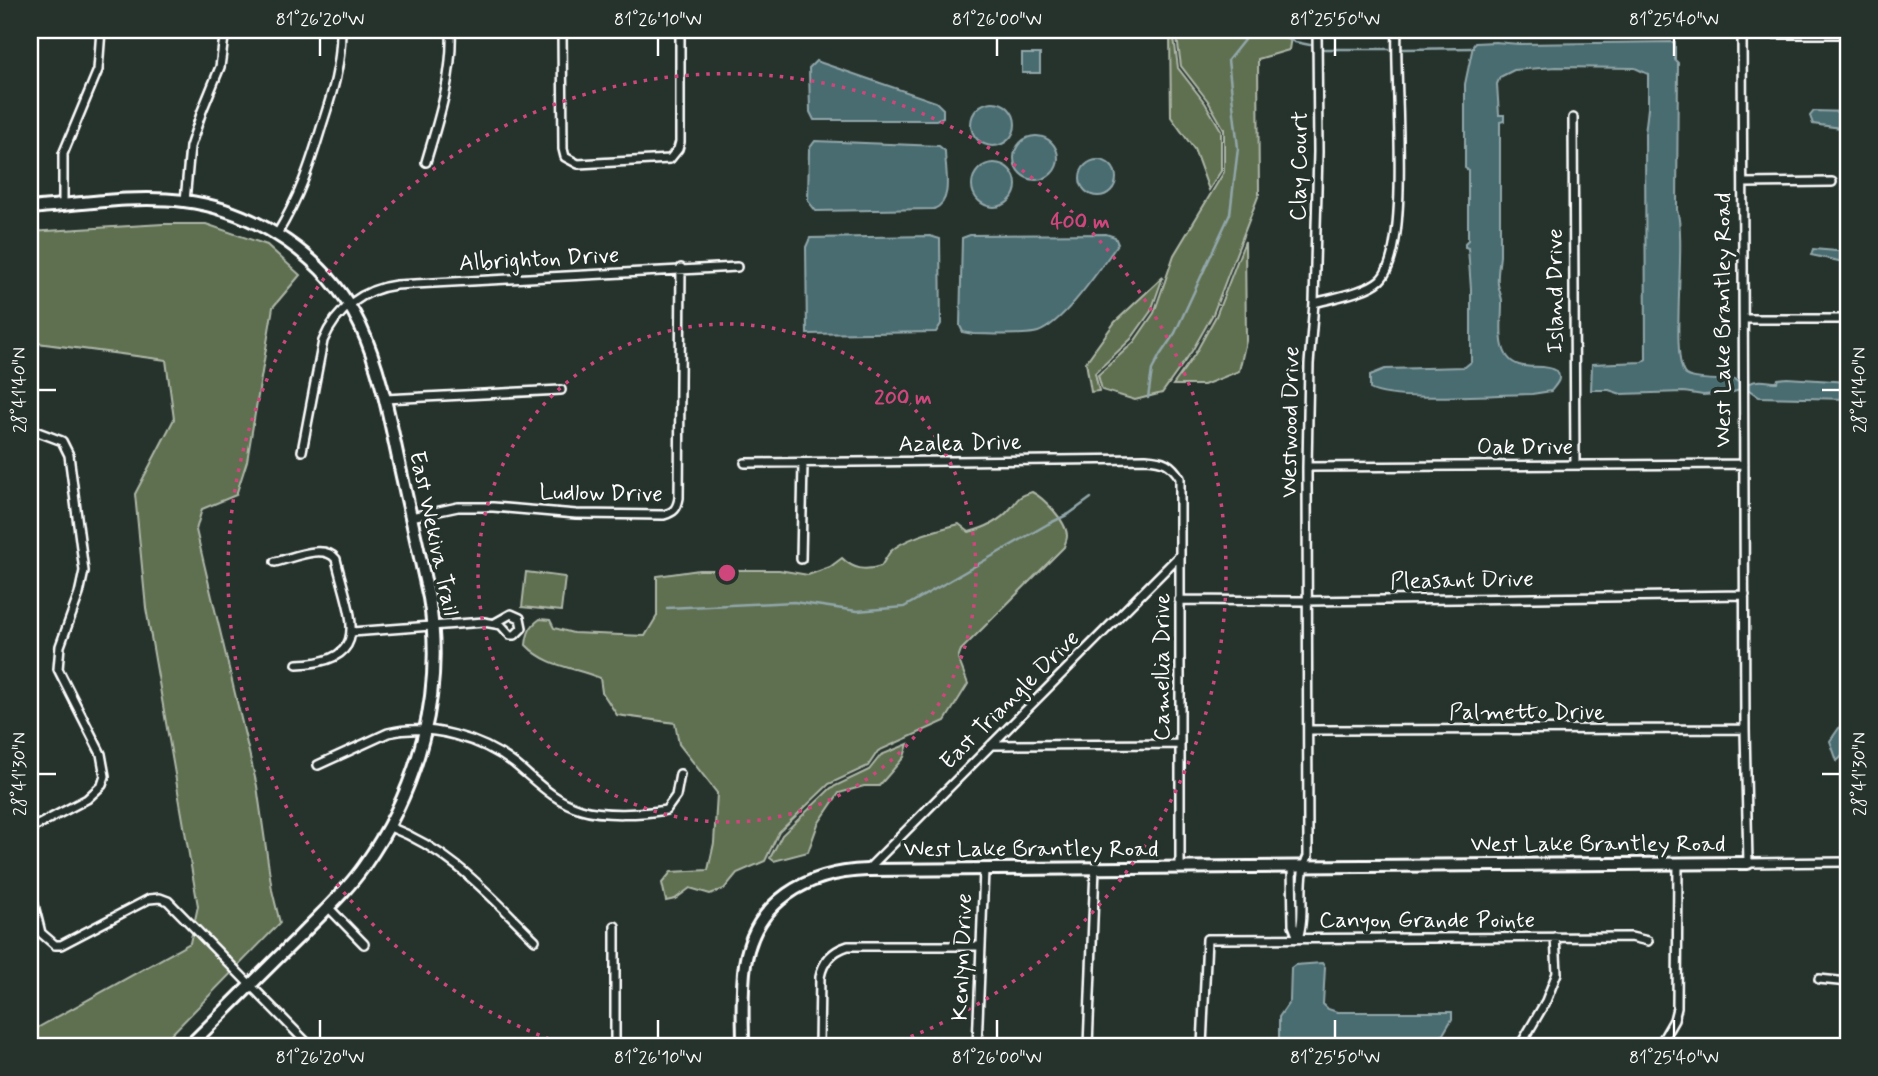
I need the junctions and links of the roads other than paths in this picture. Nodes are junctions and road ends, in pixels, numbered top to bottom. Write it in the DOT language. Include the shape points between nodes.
graph roads {
  1 [pos="101,30"];
  2 [pos="225,30"];
  3 [pos="341,30"];
  4 [pos="451,30"];
  5 [pos="562,30"];
  6 [pos="680,30"];
  7 [pos="1317,30"];
  8 [pos="1397,30"];
  9 [pos="1742,32"];
  10 [pos="1848,34"];
  11 [pos="1573,118"];
  12 [pos="426,162"];
  13 [pos="1832,182"];
  14 [pos="1743,183"];
  15 [pos="185,201"];
  16 [pos="63,205"];
  17 [pos="30,208"];
  18 [pos="277,234"];
  19 [pos="737,267"];
  20 [pos="681,268"];
  21 [pos="1314,303"];
  22 [pos="348,305"];
  23 [pos="1744,319"];
  24 [pos="1839,319"];
  25 [pos="561,390"];
  26 [pos="385,399"];
  27 [pos="30,429"];
  28 [pos="302,451"];
  29 [pos="745,463"];
  30 [pos="803,463"];
  31 [pos="1744,464"];
  32 [pos="1575,465"];
  33 [pos="1173,467"];
  34 [pos="1307,467"];
  35 [pos="411,517"];
  36 [pos="1179,556"];
  37 [pos="801,559"];
  38 [pos="275,562"];
  39 [pos="1745,595"];
  40 [pos="1180,600"];
  41 [pos="1306,601"];
  42 [pos="495,623"];
  43 [pos="433,626"];
  44 [pos="352,632"];
  45 [pos="297,664"];
  46 [pos="1745,729"];
  47 [pos="425,730"];
  48 [pos="1308,730"];
  49 [pos="1180,744"];
  50 [pos="991,745"];
  51 [pos="318,765"];
  52 [pos="680,774"];
  53 [pos="390,827"];
  54 [pos="30,829"];
  55 [pos="1848,862"];
  56 [pos="1678,863"];
  57 [pos="1748,863"];
  58 [pos="1297,866"];
  59 [pos="1095,868"];
  60 [pos="1180,868"];
  61 [pos="867,870"];
  62 [pos="984,870"];
  63 [pos="30,889"];
  64 [pos="328,907"];
  65 [pos="615,926"];
  66 [pos="1555,937"];
  67 [pos="1298,938"];
  68 [pos="534,940"];
  69 [pos="1648,941"];
  70 [pos="364,944"];
  71 [pos="981,946"];
  72 [pos="1819,979"];
  73 [pos="1848,982"];
  74 [pos="250,985"];
  75 [pos="189,1046"];
  76 [pos="310,1046"];
  77 [pos="614,1046"];
  78 [pos="743,1046"];
  79 [pos="820,1046"];
  80 [pos="977,1046"];
  81 [pos="1088,1046"];
  82 [pos="1202,1046"];
  83 [pos="1520,1046"];
  84 [pos="1659,1046"];
  1 -- 16 [label="street" via="98,71 63,154"];
  2 -- 15 [label="street" via="220,67 194,132"];
  3 -- 18 [label="street" via="340,61 306,178"];
  4 -- 12 [label="street" via="446,92"];
  5 -- 6 [label="street" via="563,149 565,157 578,164 674,156 680,142"];
  7 -- 21 [label="street, Clay Court"];
  8 -- 21 [label="street" via="1398,183 1389,268 1371,287"];
  9 -- 10 [label="street"];
  9 -- 14 [label="street, West Lake Brantley Road"];
  11 -- 32 [label="street, Island Drive"];
  13 -- 14 [label="street"];
  14 -- 23 [label="street, West Lake Brantley Road"];
  15 -- 16 [label="street, East Wekiva Trail"];
  15 -- 18 [label="street, East Wekiva Trail" via="233,213"];
  16 -- 17 [label="street, East Wekiva Trail"];
  18 -- 22 [label="street, East Wekiva Trail" via="313,262"];
  19 -- 20 [label="street, Albrighton Drive"];
  20 -- 22 [label="street, Albrighton Drive" via="381,287"];
  20 -- 35 [label="street, Ludlow Drive" via="679,498 672,513 607,516 458,507"];
  21 -- 34 [label="street, Westwood Drive"];
  22 -- 26 [label="street, East Wekiva Trail" via="368,344"];
  22 -- 28 [label="street" via="323,341"];
  23 -- 24 [label="street"];
  23 -- 31 [label="street, West Lake Brantley Road"];
  25 -- 26 [label="street"];
  26 -- 35 [label="street, East Wekiva Trail"];
  27 -- 54 [label="street" via="61,440 69,455 84,571 60,646 58,669 102,754 105,776 87,799"];
  29 -- 30 [label="street, Azalea Drive"];
  30 -- 33 [label="street, Azalea Drive" via="1146,458"];
  30 -- 37 [label="street"];
  31 -- 32 [label="street, Oak Drive"];
  31 -- 39 [label="street, West Lake Brantley Road"];
  32 -- 34 [label="street, Oak Drive"];
  33 -- 36 [label="street, Camellia Drive" via="1180,478"];
  34 -- 41 [label="street, Westwood Drive"];
  35 -- 43 [label="street, East Wekiva Trail"];
  36 -- 40 [label="street, Camellia Drive"];
  36 -- 50 [label="street, East Triangle Drive"];
  38 -- 44 [label="street" via="332,553"];
  39 -- 41 [label="street, Pleasant Drive"];
  39 -- 46 [label="street, West Lake Brantley Road"];
  40 -- 41 [label="street, Pleasant Drive"];
  40 -- 49 [label="street, Camellia Drive"];
  41 -- 48 [label="street, Westwood Drive"];
  42 -- 43 [label="street"];
  43 -- 44 [label="street"];
  43 -- 47 [label="street, East Wekiva Trail"];
  44 -- 45 [label="street" via="344,652 335,659"];
  46 -- 48 [label="street, Palmetto Drive"];
  46 -- 57 [label="street, West Lake Brantley Road"];
  47 -- 51 [label="street" via="388,733"];
  47 -- 52 [label="street" via="463,737 492,749 548,793 596,812 666,810 676,796"];
  47 -- 53 [label="street, East Wekiva Trail" via="413,775"];
  48 -- 58 [label="street, Westwood Drive" via="1308,856"];
  49 -- 50 [label="street"];
  49 -- 60 [label="street, Camellia Drive"];
  50 -- 61 [label="street, East Triangle Drive"];
  53 -- 64 [label="street, East Wekiva Trail" via="364,867"];
  53 -- 68 [label="street" via="423,841 452,861"];
  55 -- 57 [label="street"];
  56 -- 57 [label="street, West Lake Brantley Road"];
  56 -- 58 [label="street, West Lake Brantley Road"];
  56 -- 84 [label="street" via="1677,1008"];
  58 -- 60 [label="street, West Lake Brantley Road"];
  58 -- 67 [label="street, Westwood Drive" via="1293,925"];
  59 -- 60 [label="street, West Lake Brantley Road"];
  59 -- 62 [label="street, West Lake Brantley Road"];
  59 -- 81 [label="street"];
  61 -- 62 [label="street, West Lake Brantley Road"];
  61 -- 78 [label="street, West Lake Brantley Road" via="810,880 780,899 763,920 745,965"];
  62 -- 71 [label="street, Kenlyn Drive"];
  63 -- 74 [label="street" via="41,933 55,945 149,898 168,901"];
  64 -- 70 [label="street"];
  64 -- 74 [label="street, East Wekiva Trail"];
  65 -- 77 [label="street"];
  66 -- 67 [label="street, Canyon Grande Pointe"];
  66 -- 69 [label="street, Canyon Grande Pointe"];
  66 -- 83 [label="street" via="1557,973"];
  67 -- 82 [label="street, Canyon Grande Pointe" via="1207,939"];
  71 -- 79 [label="street" via="837,949 822,967"];
  71 -- 80 [label="street, Kenlyn Drive"];
  72 -- 73 [label="street"];
  74 -- 75 [label="street, East Wekiva Trail"];
  74 -- 76 [label="street"];
}
